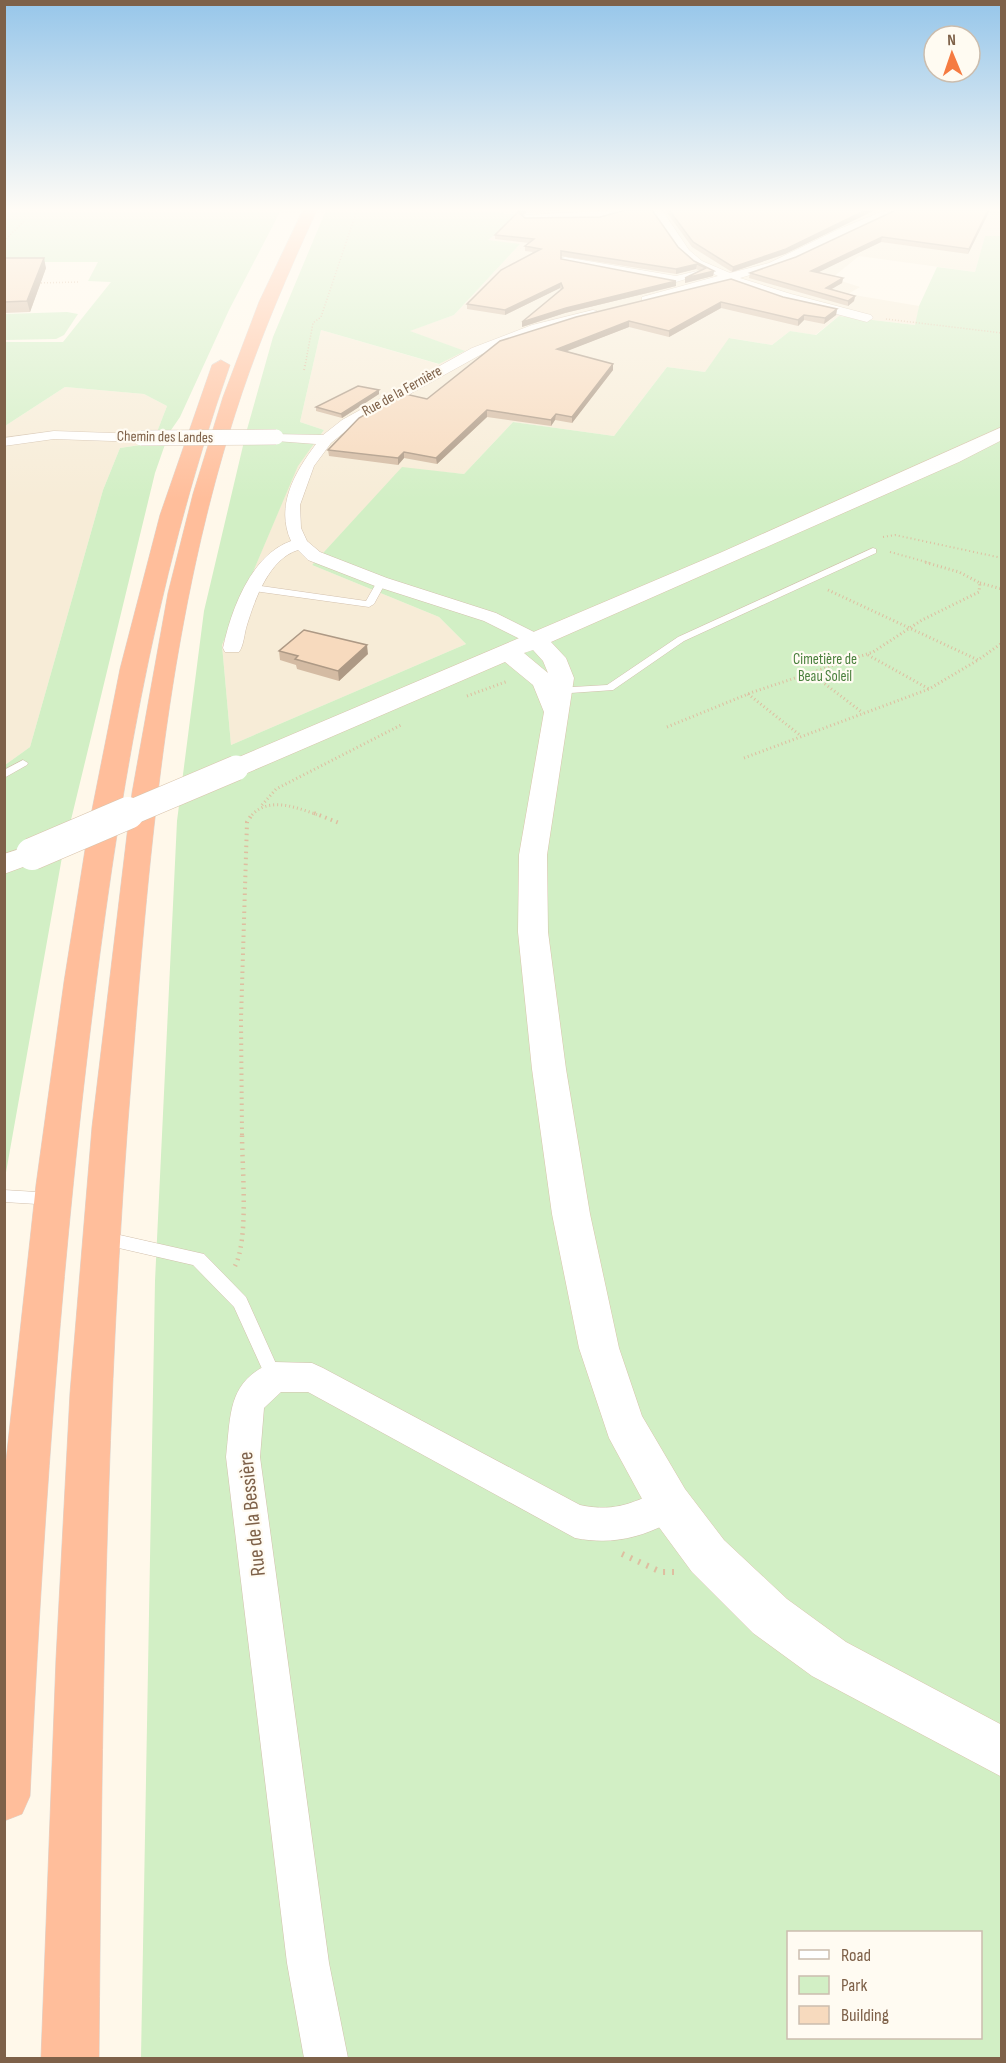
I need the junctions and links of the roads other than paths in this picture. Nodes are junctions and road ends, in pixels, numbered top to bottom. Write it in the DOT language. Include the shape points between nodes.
graph roads {
  1 [pos="245,306"];
  2 [pos="266,306"];
  3 [pos="277,306"];
  4 [pos="822,306"];
  5 [pos="602,312"];
  6 [pos="867,318"];
  7 [pos="1002,432"];
  8 [pos="326,440"];
  9 [pos="4,442"];
  10 [pos="300,543"];
  11 [pos="877,551"];
  12 [pos="381,582"];
  13 [pos="254,588"];
  14 [pos="465,610"];
  15 [pos="536,640"];
  16 [pos="232,648"];
  17 [pos="508,652"];
  18 [pos="554,697"];
  19 [pos="153,743"];
  20 [pos="23,763"];
  21 [pos="4,775"];
  22 [pos="4,865"];
  23 [pos="4,1196"];
  24 [pos="54,1199"];
  25 [pos="101,1237"];
  26 [pos="274,1377"];
  27 [pos="669,1504"];
  28 [pos="1002,1752"];
  29 [pos="4,1796"];
  30 [pos="70,2058"];
  31 [pos="326,2058"];
  1 -- 24 [label="highway" via="182,477 148,598 94,884"];
  2 -- 19 [label="highway" via="224,424 178,598"];
  3 -- 19 [label="highway" via="244,395 200,565 173,724"];
  4 -- 6 [label="street"];
  5 -- 8 [label="street, Rue de la Fernière" via="527,332 477,351 380,402"];
  7 -- 15 [label="main road" via="741,553"];
  8 -- 9 [label="street, Chemin des Landes, bridge" via="54,435"];
  8 -- 10 [label="street, Rue de la Fernière" via="307,466 292,505 292,528"];
  10 -- 12 [label="street" via="334,566"];
  10 -- 13 [label="street" via="275,557"];
  11 -- 18 [label="lane" via="681,639 609,688"];
  12 -- 13 [label="lane" via="369,604"];
  12 -- 14 [label="street"];
  13 -- 16 [label="street" via="234,628"];
  14 -- 15 [label="street" via="490,617"];
  14 -- 17 [label="street" via="493,633"];
  15 -- 17 [label="main road"];
  15 -- 18 [label="main road" via="554,658 561,678"];
  17 -- 18 [label="main road" via="533,672"];
  17 -- 22 [label="main road, bridge"];
  18 -- 27 [label="main road" via="533,855 533,932 549,1069 571,1214 599,1348 624,1424"];
  19 -- 25 [label="highway" via="120,1011"];
  20 -- 21 [label="lane"];
  23 -- 24 [label="lane"];
  24 -- 29 [label="highway" via="30,1444"];
  25 -- 26 [label="lane" via="198,1259 240,1302"];
  25 -- 30 [label="highway" via="77,1692"];
  26 -- 27 [label="street" via="312,1378 575,1521 598,1527 616,1526"];
  26 -- 31 [label="street, Rue de la Bessière" via="248,1401 243,1457 308,1963"];
  27 -- 28 [label="main road" via="708,1556 770,1616 829,1659"];
}
